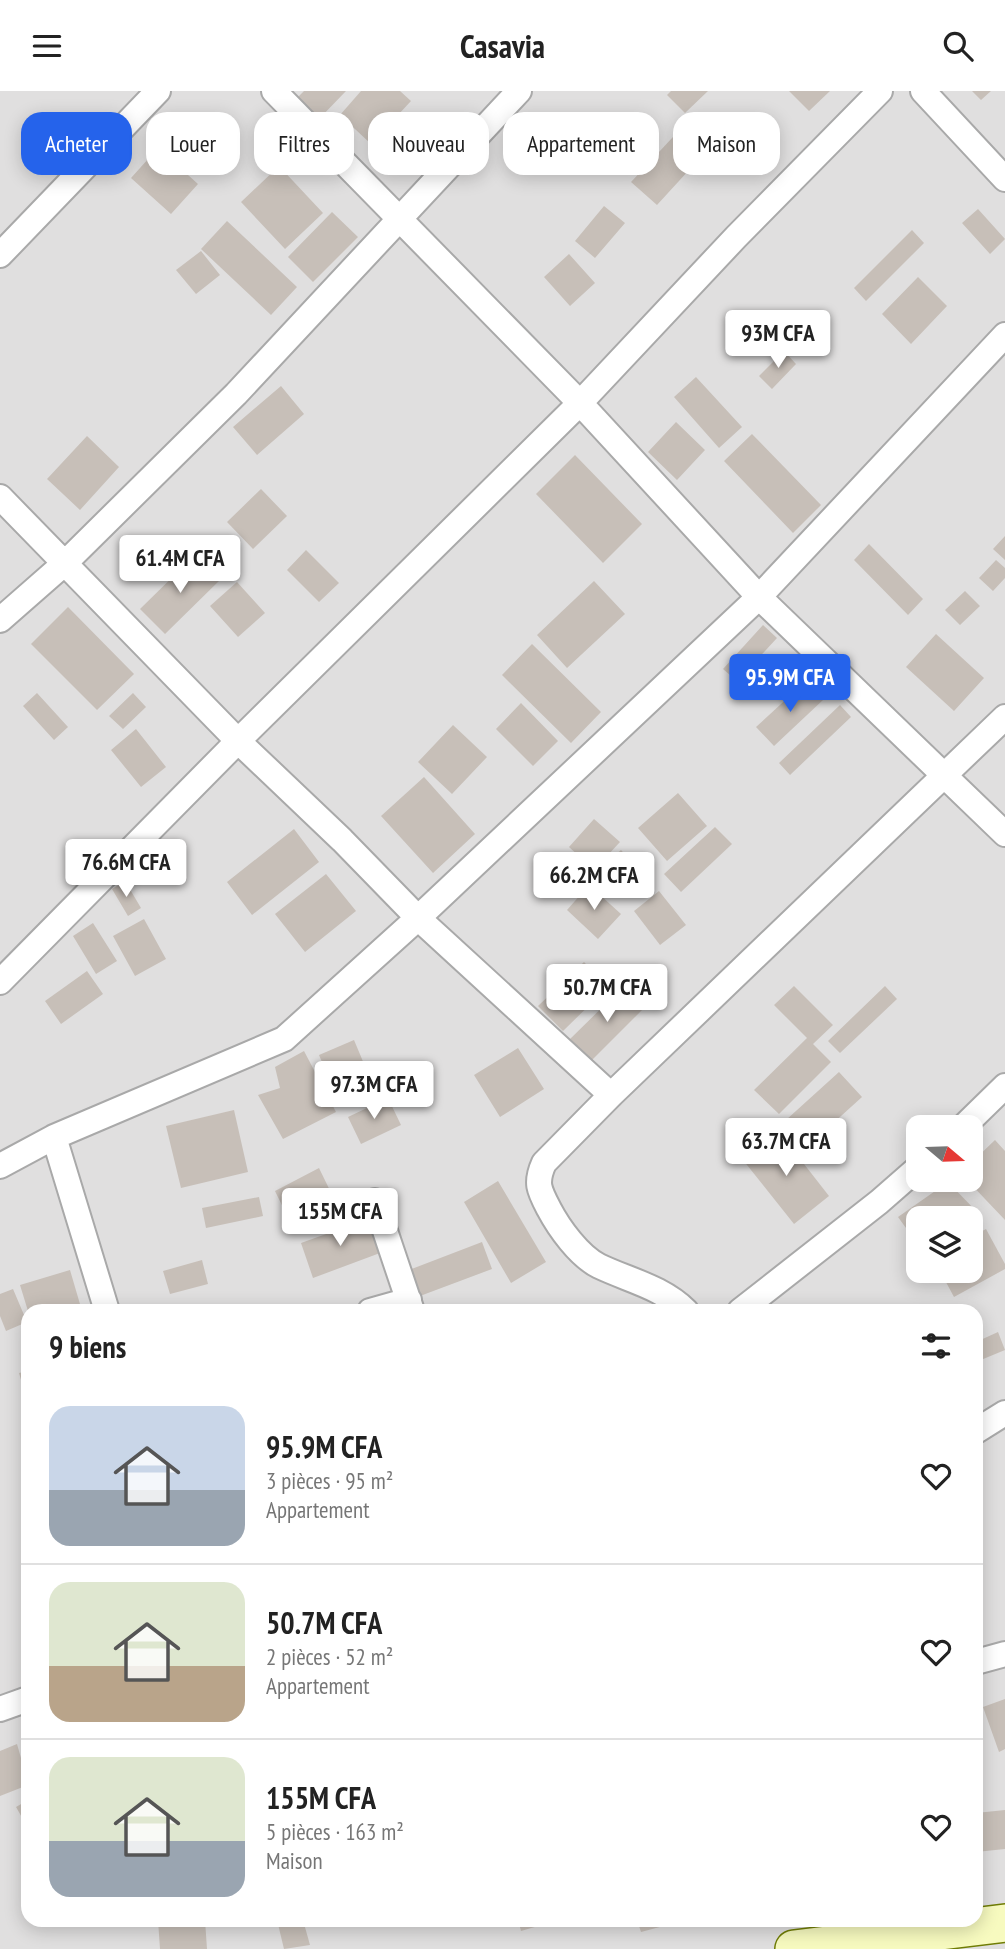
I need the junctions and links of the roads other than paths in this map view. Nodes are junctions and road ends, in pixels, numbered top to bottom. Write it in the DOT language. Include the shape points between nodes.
graph roads {
  1 [pos="158,91"];
  2 [pos="274,91"];
  3 [pos="519,91"];
  4 [pos="880,91"];
  5 [pos="923,91"];
  6 [pos="1005,179"];
  7 [pos="401,219"];
  8 [pos="0,255"];
  9 [pos="1005,335"];
  10 [pos="580,403"];
  11 [pos="0,497"];
  12 [pos="65,563"];
  13 [pos="759,597"];
  14 [pos="0,620"];
  15 [pos="1005,717"];
  16 [pos="237,741"];
  17 [pos="943,774"];
  18 [pos="1005,834"];
  19 [pos="418,918"];
  20 [pos="0,982"];
  21 [pos="1005,1086"];
  22 [pos="611,1094"];
  23 [pos="975,1115"];
  24 [pos="54,1137"];
  25 [pos="0,1166"];
  26 [pos="906,1178"];
  27 [pos="375,1201"];
  28 [pos="105,1304"];
  29 [pos="410,1304"];
  30 [pos="680,1304"];
  31 [pos="749,1304"];
  32 [pos="1005,1413"];
  33 [pos="983,1427"];
  34 [pos="1005,1654"];
  35 [pos="983,1660"];
  36 [pos="21,1702"];
  37 [pos="0,1709"];
  38 [pos="1005,1923"];
  39 [pos="983,1924"];
  40 [pos="923,1927"];
  41 [pos="833,1947"];
  42 [pos="794,1949"];
  1 -- 8 [label="street"];
  2 -- 7 [label="street"];
  3 -- 7 [label="street"];
  4 -- 10 [label="street"];
  5 -- 6 [label="street"];
  7 -- 10 [label="street"];
  7 -- 12 [label="street" via="236,394"];
  9 -- 13 [label="street"];
  10 -- 13 [label="street"];
  10 -- 16 [label="street"];
  11 -- 12 [label="street"];
  12 -- 14 [label="street"];
  12 -- 16 [label="street"];
  13 -- 17 [label="street"];
  13 -- 19 [label="street"];
  15 -- 17 [label="street"];
  16 -- 19 [label="street"];
  16 -- 20 [label="street"];
  17 -- 18 [label="street"];
  17 -- 22 [label="street"];
  19 -- 22 [label="street"];
  19 -- 24 [label="street" via="284,1039"];
  21 -- 23 [label="street"];
  22 -- 30 [label="street" via="544,1163 538,1177 540,1191 561,1231 596,1265 638,1280"];
  24 -- 25 [label="street"];
  24 -- 28 [label="street"];
  26 -- 31 [label="street"];
  27 -- 29 [label="street"];
  32 -- 33 [label="street"];
  34 -- 35 [label="street"];
  36 -- 37 [label="street"];
  38 -- 39 [label="street"];
  40 -- 41 [label="street"];
  41 -- 42 [label="street"];
}
